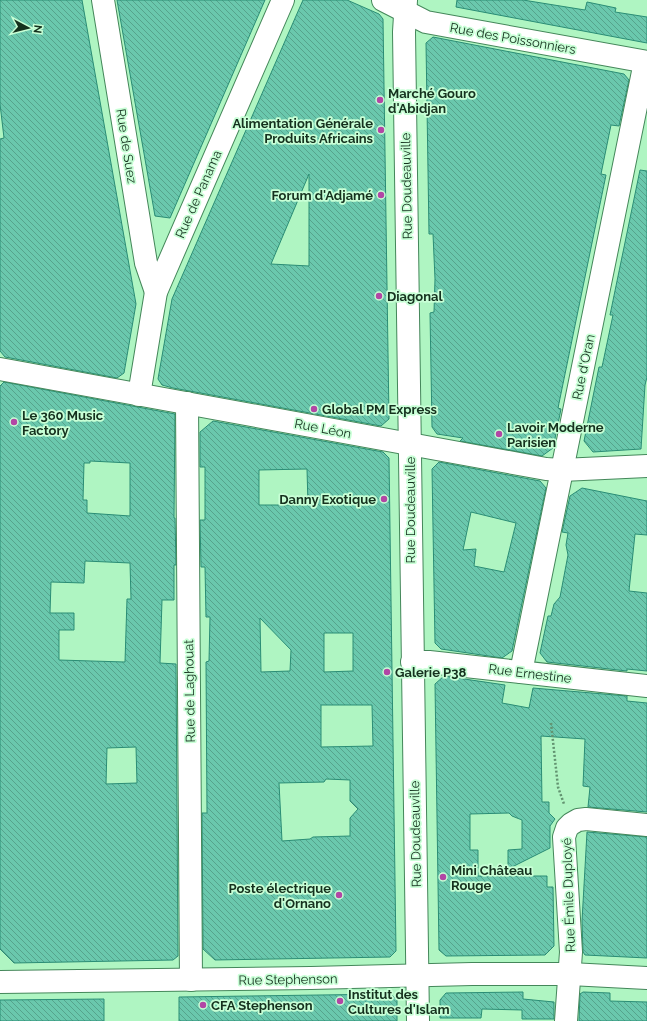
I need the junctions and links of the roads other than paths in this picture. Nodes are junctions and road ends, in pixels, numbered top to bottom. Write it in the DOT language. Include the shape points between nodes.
graph roads {
  1 [pos="102,0"];
  2 [pos="283,0"];
  3 [pos="383,0"];
  4 [pos="405,5"];
  5 [pos="646,62"];
  6 [pos="156,292"];
  7 [pos="0,369"];
  8 [pos="139,395"];
  9 [pos="187,402"];
  10 [pos="410,444"];
  11 [pos="647,466"];
  12 [pos="562,470"];
  13 [pos="412,662"];
  14 [pos="521,672"];
  15 [pos="647,686"];
  16 [pos="647,825"];
  17 [pos="570,974"];
  18 [pos="418,976"];
  19 [pos="647,978"];
  20 [pos="191,980"];
  21 [pos="0,982"];
  22 [pos="418,1021"];
  23 [pos="566,1021"];
  1 -- 6 [label="street, Rue de Suez" via="146,262"];
  2 -- 6 [label="street, Rue de Panama"];
  3 -- 4 [label="street, Rue des Poissonniers"];
  4 -- 5 [label="street, Rue des Poissonniers" via="426,22"];
  4 -- 10 [label="street, Rue Doudeauville"];
  5 -- 12 [label="street, Rue d'Oran"];
  6 -- 8 [label="street, Rue de Panama"];
  7 -- 8 [label="street, Rue Léon"];
  8 -- 9 [label="street, Rue Léon"];
  9 -- 10 [label="street, Rue Léon"];
  9 -- 20 [label="street, Rue de Laghouat"];
  10 -- 12 [label="street, Rue Léon"];
  10 -- 13 [label="street, Rue Doudeauville"];
  11 -- 12 [label="street, Rue Léon"];
  12 -- 14 [label="street, Rue d'Oran"];
  13 -- 14 [label="street, Rue Ernestine"];
  13 -- 18 [label="street, Rue Doudeauville"];
  14 -- 15 [label="street, Rue Ernestine"];
  16 -- 17 [label="street, Rue Émile Duployé" via="586,819 578,820 567,828 564,837"];
  17 -- 18 [label="street, Rue Stephenson"];
  17 -- 19 [label="street, Rue Stephenson"];
  17 -- 23 [label="street, Rue Émile Duployé"];
  18 -- 20 [label="street, Rue Stephenson"];
  18 -- 22 [label="street, Rue Doudeauville"];
  20 -- 21 [label="street, Rue Stephenson"];
}
